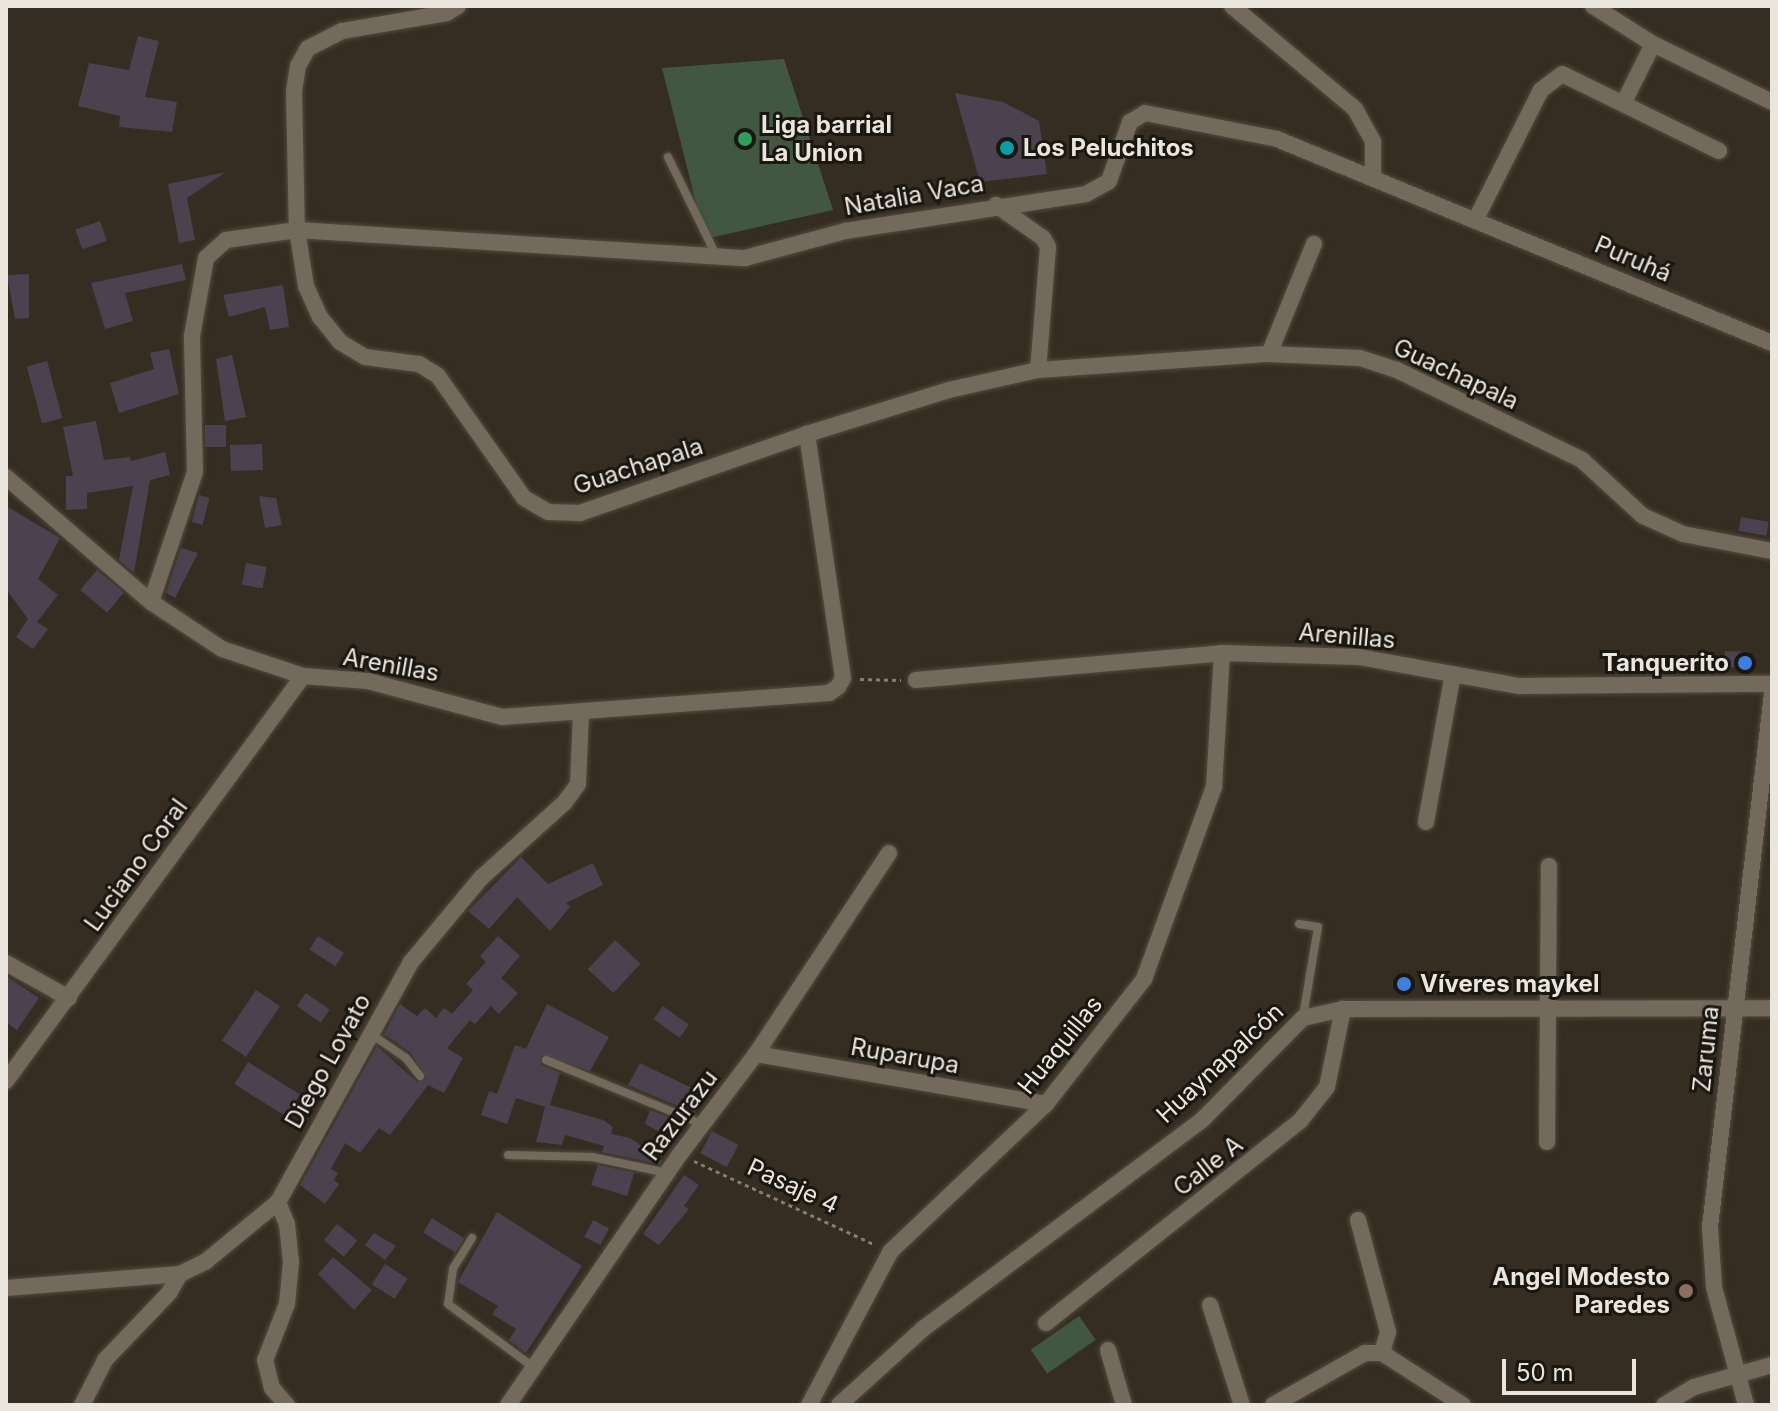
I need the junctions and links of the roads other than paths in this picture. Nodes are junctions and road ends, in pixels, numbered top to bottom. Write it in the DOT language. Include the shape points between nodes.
graph roads {
  1 [pos="1232,6"];
  2 [pos="1593,6"];
  3 [pos="450,8"];
  4 [pos="1653,44"];
  5 [pos="1624,102"];
  6 [pos="1772,102"];
  7 [pos="1719,151"];
  8 [pos="668,157"];
  9 [pos="1373,177"];
  10 [pos="996,205"];
  11 [pos="1476,219"];
  12 [pos="297,230"];
  13 [pos="1314,244"];
  14 [pos="718,260"];
  15 [pos="1772,343"];
  16 [pos="1269,354"];
  17 [pos="1038,370"];
  18 [pos="807,434"];
  19 [pos="7,482"];
  20 [pos="1772,551"];
  21 [pos="151,602"];
  22 [pos="1222,653"];
  23 [pos="1453,674"];
  24 [pos="303,676"];
  25 [pos="916,680"];
  26 [pos="1772,684"];
  27 [pos="1772,694"];
  28 [pos="581,713"];
  29 [pos="1426,822"];
  30 [pos="889,853"];
  31 [pos="1549,866"];
  32 [pos="1299,924"];
  33 [pos="6,963"];
  34 [pos="69,998"];
  35 [pos="1734,1008"];
  36 [pos="1772,1008"];
  37 [pos="1343,1009"];
  38 [pos="1546,1010"];
  39 [pos="1303,1018"];
  40 [pos="370,1033"];
  41 [pos="756,1054"];
  42 [pos="546,1060"];
  43 [pos="420,1076"];
  44 [pos="6,1081"];
  45 [pos="1046,1104"];
  46 [pos="702,1124"];
  47 [pos="1547,1142"];
  48 [pos="508,1155"];
  49 [pos="667,1173"];
  50 [pos="278,1202"];
  51 [pos="1358,1220"];
  52 [pos="472,1238"];
  53 [pos="180,1274"];
  54 [pos="6,1288"];
  55 [pos="1210,1305"];
  56 [pos="1046,1323"];
  57 [pos="1108,1350"];
  58 [pos="1382,1353"];
  59 [pos="1772,1365"];
  60 [pos="534,1367"];
  61 [pos="1737,1374"];
  62 [pos="82,1405"];
  63 [pos="287,1405"];
  64 [pos="508,1405"];
  65 [pos="809,1405"];
  66 [pos="839,1405"];
  67 [pos="1124,1405"];
  68 [pos="1242,1405"];
  69 [pos="1273,1405"];
  70 [pos="1463,1405"];
  71 [pos="1664,1405"];
  72 [pos="1746,1405"];
  1 -- 9 [label="street" via="1355,109 1373,142"];
  2 -- 4 [label="street"];
  3 -- 12 [label="street, Guachapala" via="342,31 308,48 298,66 294,92"];
  4 -- 5 [label="street"];
  4 -- 6 [label="street"];
  5 -- 7 [label="street"];
  5 -- 11 [label="street" via="1570,76 1546,82"];
  8 -- 14 [label="lane"];
  9 -- 10 [label="street, Natalia Vaca" via="1277,139 1145,113 1130,122 1115,172 1098,189"];
  9 -- 11 [label="street, Natalia Vaca"];
  10 -- 14 [label="street, Natalia Vaca"];
  10 -- 17 [label="street" via="1048,247"];
  11 -- 15 [label="street, Puruhá"];
  12 -- 14 [label="street, Natalia Vaca"];
  12 -- 18 [label="street, Guachapala" via="306,286 320,317 340,342 365,357 419,364 438,376 524,498 548,512 580,513"];
  12 -- 21 [label="street, Natalia Vaca" via="226,240 206,258 192,336 195,472"];
  13 -- 16 [label="street"];
  16 -- 17 [label="street, Guachapala"];
  16 -- 20 [label="street, Guachapala" via="1360,358 1397,370 1582,460 1643,516 1683,534"];
  17 -- 18 [label="street, Guachapala" via="949,390"];
  18 -- 28 [label="street, Arenillas" via="843,678 829,693"];
  19 -- 21 [label="street, Arenillas"];
  21 -- 24 [label="street, Arenillas" via="222,649"];
  22 -- 23 [label="street, Arenillas" via="1359,657"];
  22 -- 25 [label="street, Arenillas"];
  22 -- 45 [label="street, Huaquillas" via="1214,787 1158,950 1144,979"];
  23 -- 26 [label="street, Arenillas" via="1519,686"];
  23 -- 29 [label="street"];
  24 -- 28 [label="street, Arenillas" via="382,684 502,717"];
  24 -- 34 [label="street, Luciano Coral"];
  27 -- 35 [label="street, Zaruma"];
  28 -- 40 [label="street, Diego Lovato" via="578,784 481,878 411,962"];
  30 -- 41 [label="street, Razurazu"];
  31 -- 38 [label="street"];
  32 -- 39 [label="lane" via="1318,927"];
  33 -- 34 [label="street"];
  34 -- 44 [label="street, Luciano Coral"];
  35 -- 36 [label="street, Huaynapalcón"];
  35 -- 38 [label="street, Huaynapalcón"];
  35 -- 61 [label="street, Zaruma" via="1710,1259"];
  37 -- 38 [label="street, Huaynapalcón"];
  37 -- 39 [label="street, Huaynapalcón"];
  37 -- 56 [label="street, Calle A" via="1327,1087 1300,1121"];
  38 -- 47 [label="street"];
  39 -- 66 [label="street, Huaynapalcón" via="1202,1120 924,1328"];
  40 -- 43 [label="lane" via="406,1058"];
  40 -- 50 [label="street, Diego Lovato"];
  41 -- 45 [label="street, Ruparupa"];
  41 -- 46 [label="street, Razurazu"];
  42 -- 46 [label="lane" via="620,1095"];
  45 -- 65 [label="street, Huaquillas" via="891,1251"];
  46 -- 49 [label="street, Razurazu"];
  48 -- 49 [label="lane" via="592,1157"];
  49 -- 60 [label="street, Razurazu"];
  50 -- 53 [label="street, Diego Lovato" via="205,1262"];
  50 -- 63 [label="street" via="287,1224 291,1262 287,1304 265,1360 272,1388"];
  51 -- 58 [label="street" via="1388,1332"];
  52 -- 60 [label="lane" via="453,1269 448,1304"];
  53 -- 54 [label="street, Diego Lovato"];
  53 -- 62 [label="street" via="169,1293 105,1360"];
  55 -- 68 [label="street"];
  57 -- 67 [label="street"];
  58 -- 69 [label="street" via="1348,1360"];
  58 -- 70 [label="street"];
  59 -- 61 [label="street"];
  60 -- 64 [label="street, Razurazu"];
  61 -- 71 [label="street" via="1694,1387"];
  61 -- 72 [label="street, Zaruma"];
}
